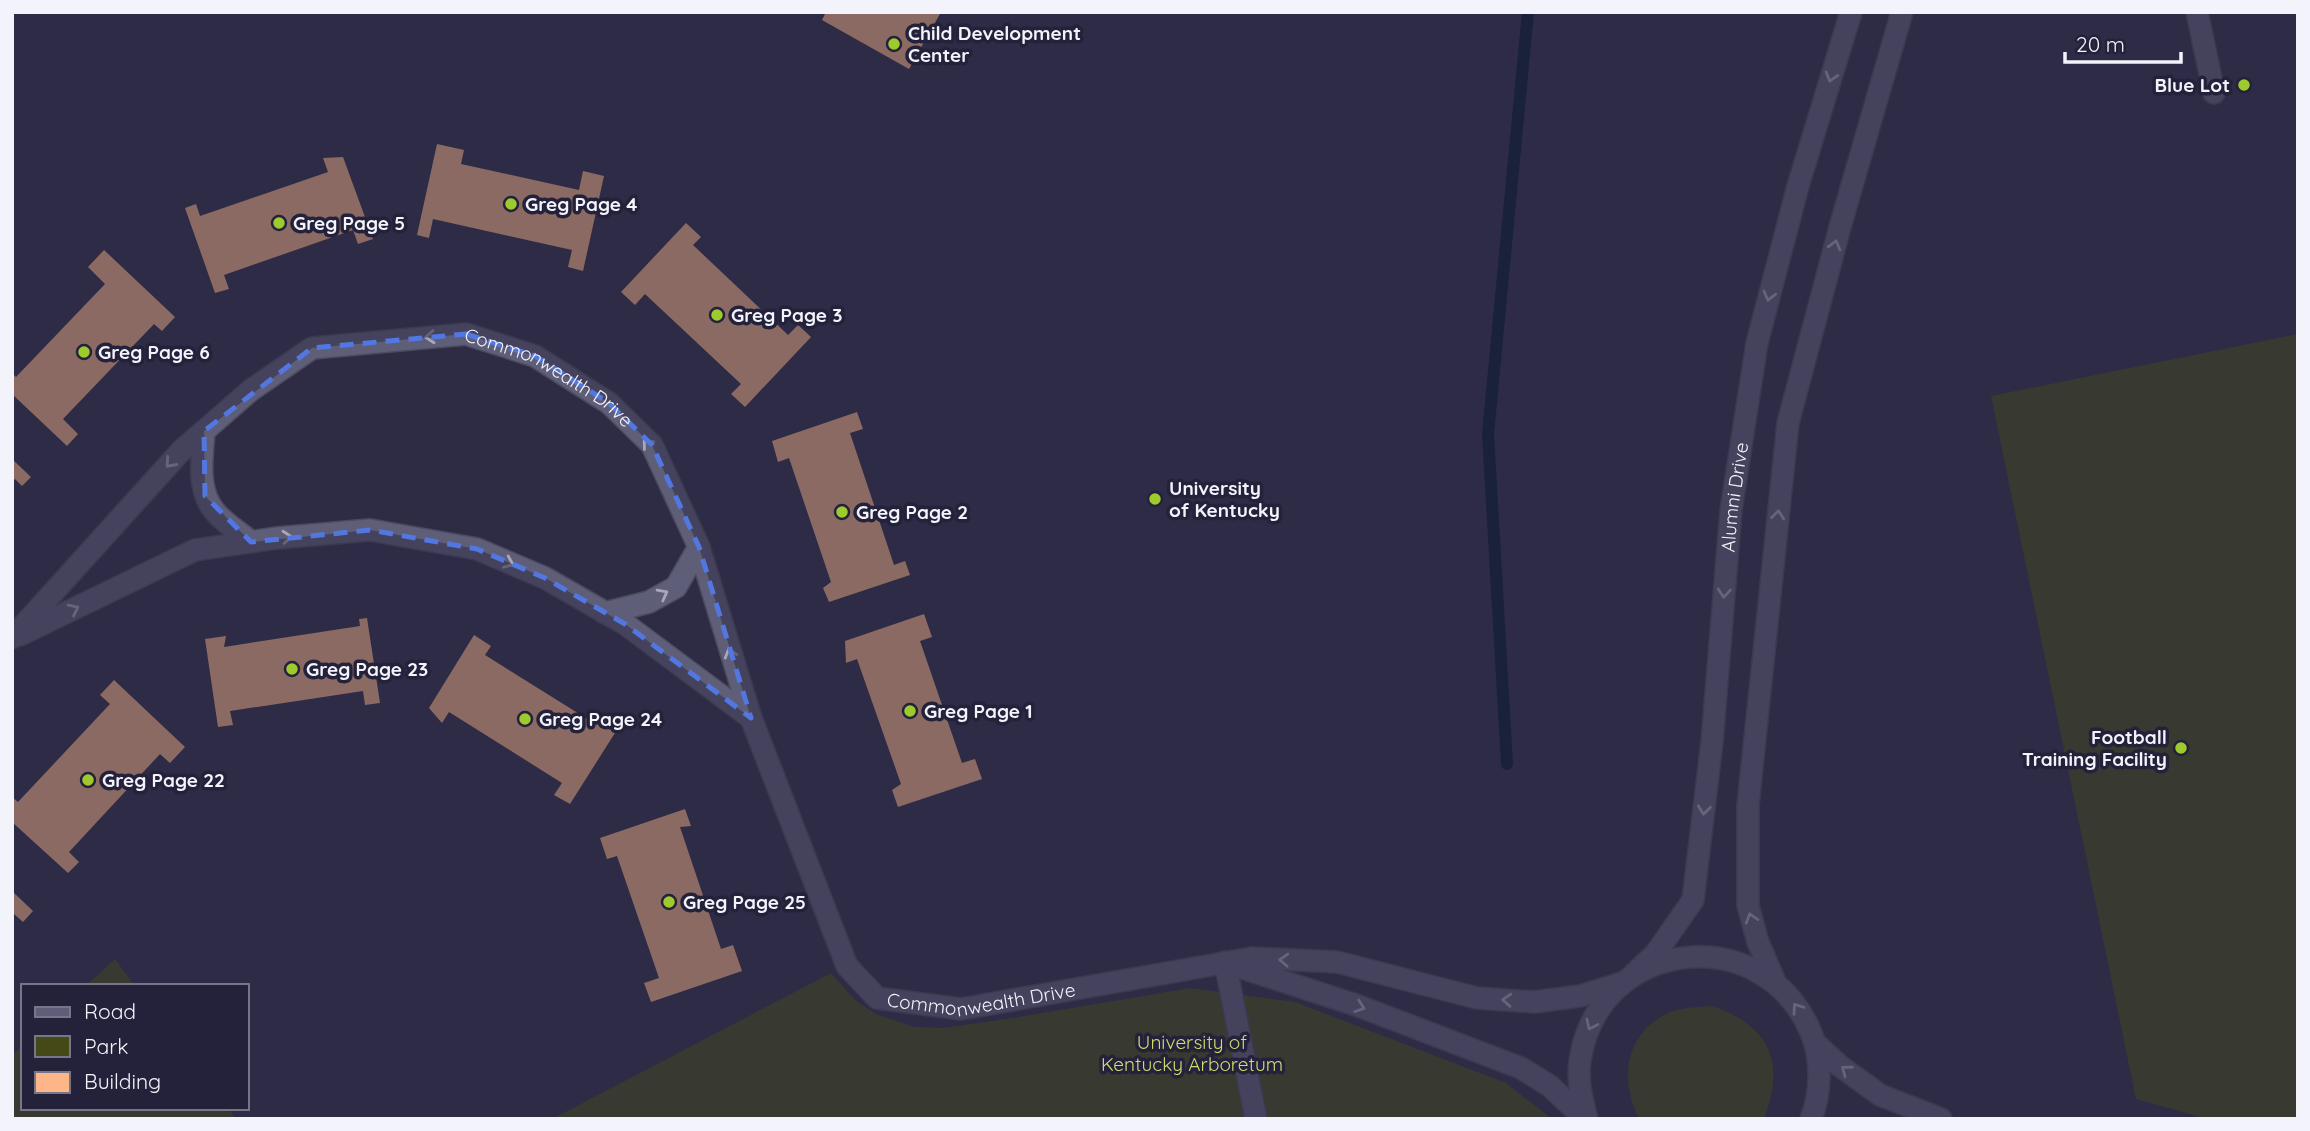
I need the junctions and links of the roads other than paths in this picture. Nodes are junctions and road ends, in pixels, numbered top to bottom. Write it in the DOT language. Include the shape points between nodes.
graph roads {
  1 [pos="1851,12"];
  2 [pos="1902,12"];
  3 [pos="2197,12"];
  4 [pos="2214,93"];
  5 [pos="204,431"];
  6 [pos="251,542"];
  7 [pos="699,547"];
  8 [pos="605,613"];
  9 [pos="12,638"];
  10 [pos="751,718"];
  11 [pos="1225,962"];
  12 [pos="1628,978"];
  13 [pos="1774,982"];
  14 [pos="1815,1043"];
  15 [pos="1256,1119"];
  16 [pos="1586,1119"];
  17 [pos="1811,1119"];
  18 [pos="1941,1119"];
  1 -- 12 [label="street, Alumni Drive, one-way" via="1798,186 1757,344 1731,510 1712,742 1693,900 1656,953"];
  13 -- 2 [label="street, one-way" via="1748,906 1748,805 1788,423"];
  3 -- 4 [label="street"];
  5 -- 6 [label="street" via="205,496 215,513"];
  7 -- 5 [label="street, Commonwealth Drive, one-way" via="652,445 609,403 535,356 466,334 312,348 251,390"];
  5 -- 9 [label="street, Commonwealth Drive, one-way"];
  6 -- 8 [label="street, Commonwealth Drive, one-way" via="370,530 477,549 545,578"];
  9 -- 6 [label="street, Commonwealth Drive, one-way" via="195,550"];
  8 -- 7 [label="street, one-way" via="649,602 676,587"];
  10 -- 7 [label="street, Commonwealth Drive, one-way"];
  8 -- 10 [label="street, Commonwealth Drive"];
  10 -- 11 [label="street, Commonwealth Drive" via="847,966 877,998 961,1009"];
  12 -- 11 [label="street, Commonwealth Drive, one-way" via="1580,996 1534,1002 1477,998 1338,962 1252,958"];
  11 -- 15 [label="street"];
  11 -- 16 [label="street, Commonwealth Drive, one-way" via="1356,1005 1521,1068 1550,1086"];
  12 -- 13 [label="street, Commonwealth Drive" via="1661,961 1690,956 1721,957 1749,966"];
  12 -- 16 [label="street, Alumni Drive, one-way" via="1601,1005 1584,1042 1579,1062"];
  14 -- 13 [label="street, one-way" via="1806,1020"];
  14 -- 17 [label="street" via="1819,1075"];
  18 -- 14 [label="street, one-way" via="1880,1095"];
}
